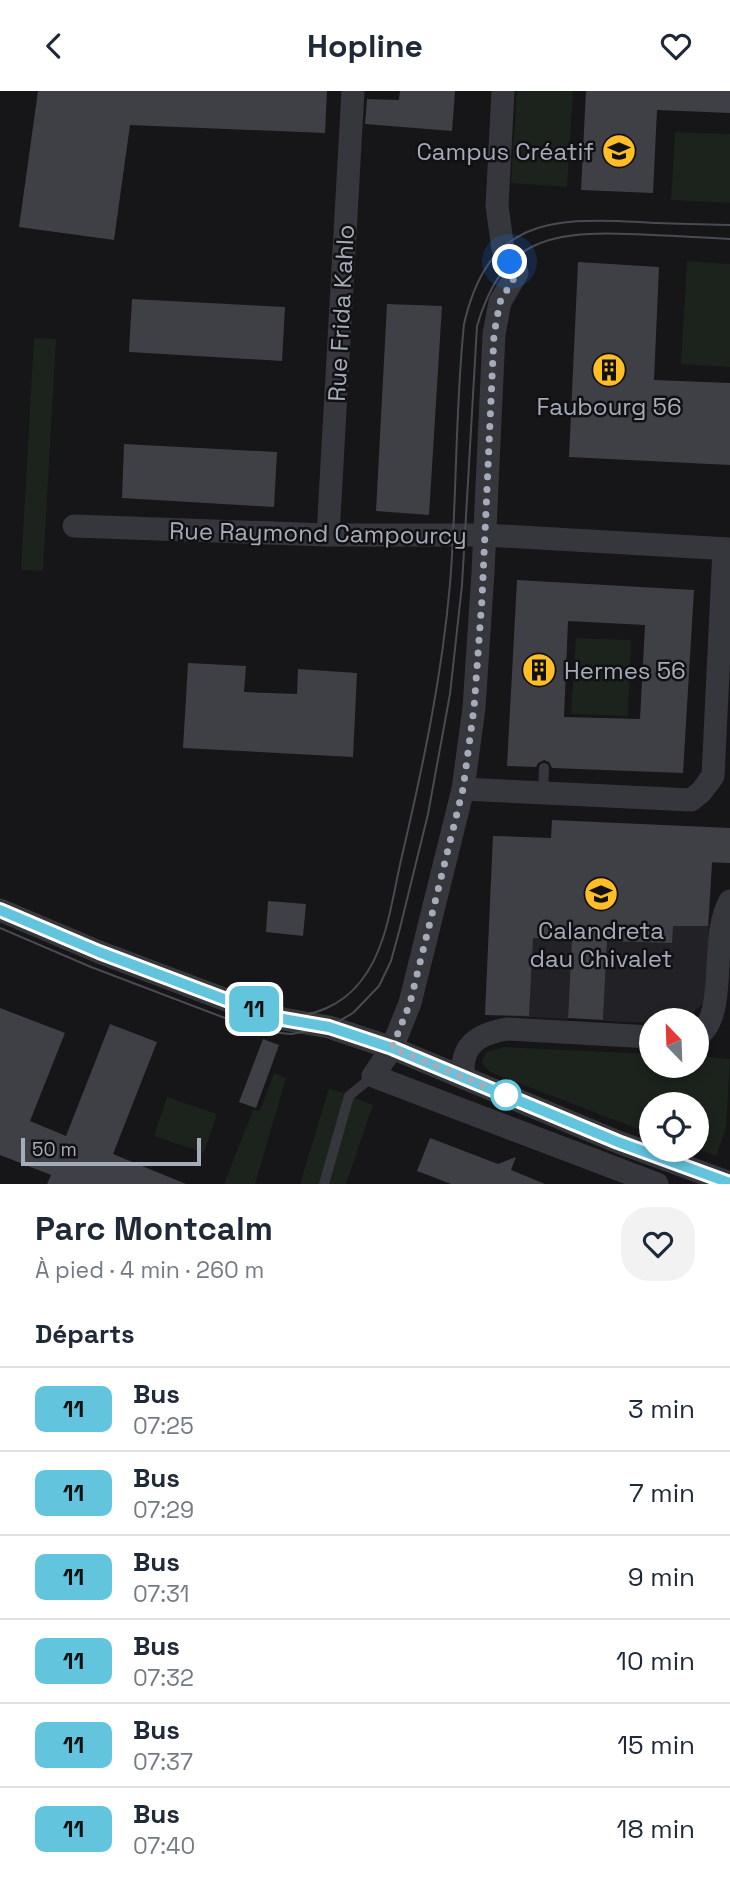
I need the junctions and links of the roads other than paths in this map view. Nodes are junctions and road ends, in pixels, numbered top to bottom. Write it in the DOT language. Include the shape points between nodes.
graph roads {
  1 [pos="353,91"];
  2 [pos="503,91"];
  3 [pos="74,526"];
  4 [pos="328,535"];
  5 [pos="485,535"];
  6 [pos="727,549"];
  7 [pos="724,666"];
  8 [pos="544,768"];
  9 [pos="463,789"];
  10 [pos="553,793"];
  11 [pos="730,901"];
  12 [pos="0,910"];
  13 [pos="709,1031"];
  14 [pos="639,1036"];
  15 [pos="392,1048"];
  16 [pos="373,1076"];
  17 [pos="464,1078"];
  18 [pos="634,1148"];
  19 [pos="620,1178"];
  20 [pos="730,1183"];
  21 [pos="324,1184"];
  22 [pos="657,1184"];
  1 -- 4 [label="street, Rue Frida Kahlo"];
  2 -- 5 [label="street" via="497,206 503,249 517,273 500,302 494,334"];
  3 -- 4 [label="street, Rue Raymond Campourcy"];
  4 -- 5 [label="street, Rue Raymond Campourcy"];
  5 -- 6 [label="street, Rue Raymond Campourcy"];
  5 -- 9 [label="street" via="474,708"];
  6 -- 7 [label="street"];
  7 -- 10 [label="street" via="712,776 691,800"];
  8 -- 10 [label="lane"];
  9 -- 10 [label="street"];
  9 -- 15 [label="street" via="410,1003"];
  11 -- 13 [label="street" via="723,916 720,1003"];
  12 -- 15 [label="street" via="237,1004"];
  14 -- 17 [label="street" via="507,1029 489,1032 471,1043 462,1062"];
  15 -- 16 [label="street"];
  15 -- 17 [label="street"];
  16 -- 19 [label="street"];
  16 -- 21 [label="lane" via="349,1096"];
  17 -- 18 [label="street"];
  18 -- 19 [label="street"];
  18 -- 20 [label="street"];
  19 -- 22 [label="street"];
}
